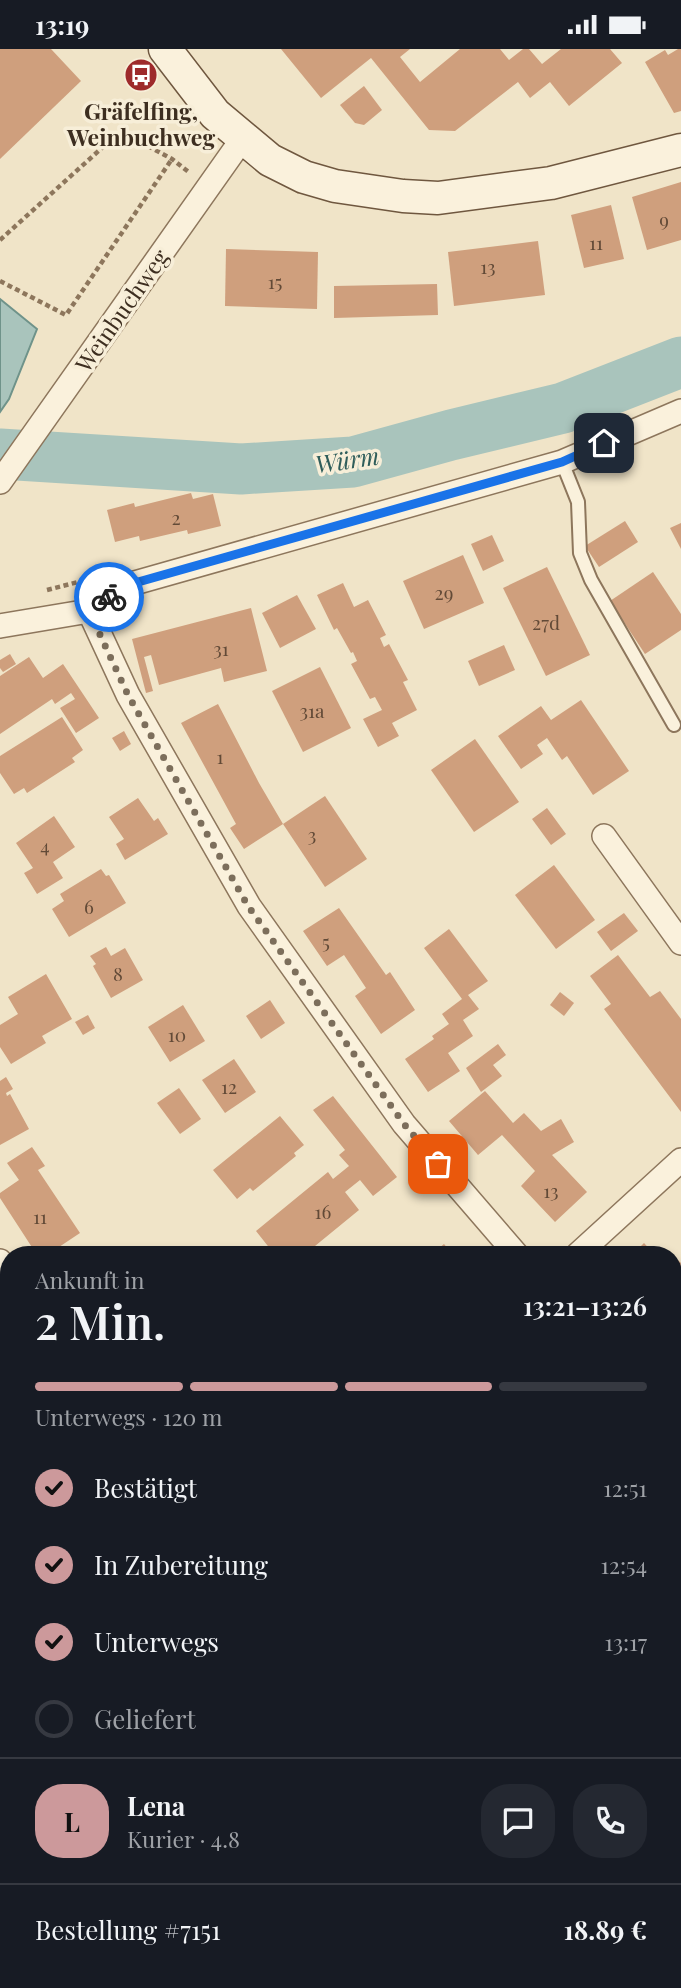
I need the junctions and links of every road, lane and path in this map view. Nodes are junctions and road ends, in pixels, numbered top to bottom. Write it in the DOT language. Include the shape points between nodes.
graph roads {
  1 [pos="165,49"];
  2 [pos="243,138"];
  3 [pos="681,150"];
  4 [pos="172,159"];
  5 [pos="208,188"];
  6 [pos="0,240"];
  7 [pos="0,281"];
  8 [pos="681,411"];
  9 [pos="562,462"];
  10 [pos="2,480"];
  11 [pos="89,611"];
  12 [pos="0,626"];
  13 [pos="674,725"];
  14 [pos="604,836"];
  15 [pos="681,943"];
  16 [pos="681,1160"];
  17 [pos="509,1246"];
  18 [pos="587,1246"];
  1 -- 2 [label="main road" via="215,114"];
  2 -- 3 [label="main road" via="270,160 304,177 367,192 438,198 551,183"];
  2 -- 5 [label="street, Weinbuchweg"];
  4 -- 5 [label="path"];
  4 -- 6 [label="path" via="133,138 104,146"];
  4 -- 7 [label="path" via="66,315"];
  5 -- 10 [label="street, Weinbuchweg"];
  8 -- 9 [label="street"];
  9 -- 11 [label="street" via="124,586"];
  9 -- 13 [label="lane" via="578,502 580,553 591,580"];
  11 -- 12 [label="street"];
  11 -- 17 [label="street" via="128,695 248,906 404,1124"];
  14 -- 15 [label="street"];
  16 -- 18 [label="street"];
}
